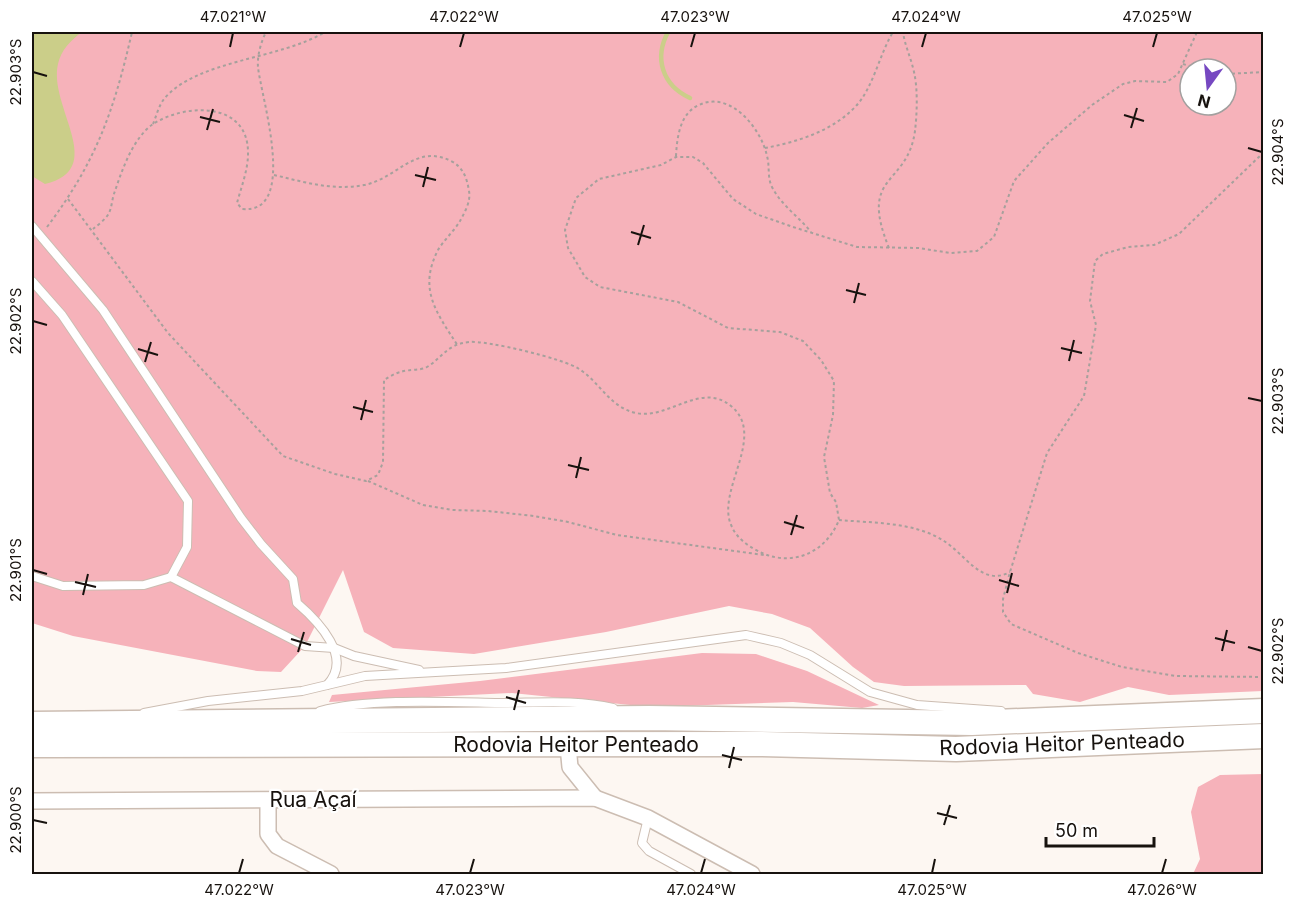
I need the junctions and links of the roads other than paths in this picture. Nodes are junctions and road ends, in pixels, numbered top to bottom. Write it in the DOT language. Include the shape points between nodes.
graph roads {
  1 [pos="32,226"];
  2 [pos="32,281"];
  3 [pos="32,576"];
  4 [pos="171,578"];
  5 [pos="334,648"];
  6 [pos="428,672"];
  7 [pos="327,685"];
  8 [pos="1263,711"];
  9 [pos="1102,718"];
  10 [pos="32,724"];
  11 [pos="80,724"];
  12 [pos="1263,736"];
  13 [pos="32,745"];
  14 [pos="568,746"];
  15 [pos="595,798"];
  16 [pos="32,801"];
  17 [pos="268,801"];
  18 [pos="648,818"];
  19 [pos="331,874"];
  20 [pos="691,874"];
  21 [pos="752,874"];
  1 -- 5 [label="lane" via="103,310 241,518 293,579 297,603 318,621"];
  2 -- 4 [label="lane" via="62,315 189,501 187,547"];
  3 -- 4 [label="lane" via="63,586 144,585"];
  4 -- 5 [label="lane" via="305,646"];
  5 -- 6 [label="lane"];
  5 -- 7 [label="lane" via="338,662 335,677"];
  6 -- 7 [label="lane" via="365,676"];
  6 -- 9 [label="lane" via="506,668 746,635 781,643 810,655 870,692 917,705"];
  7 -- 11 [label="lane"];
  8 -- 9 [label="main road, Rodovia Heitor Penteado"];
  9 -- 11 [label="main road, Rodovia Heitor Penteado" via="972,723 649,718"];
  10 -- 11 [label="main road, Rodovia Heitor Penteado"];
  12 -- 14 [label="main road, Rodovia Heitor Penteado" via="956,749 760,744"];
  13 -- 14 [label="main road, Rodovia Heitor Penteado"];
  14 -- 15 [label="street" via="570,767"];
  15 -- 17 [label="street, Rua Açaí"];
  15 -- 18 [label="street"];
  16 -- 17 [label="street, Rua Açaí"];
  17 -- 19 [label="street" via="268,834 277,846"];
  18 -- 20 [label="lane" via="642,843"];
  18 -- 21 [label="street"];
}
